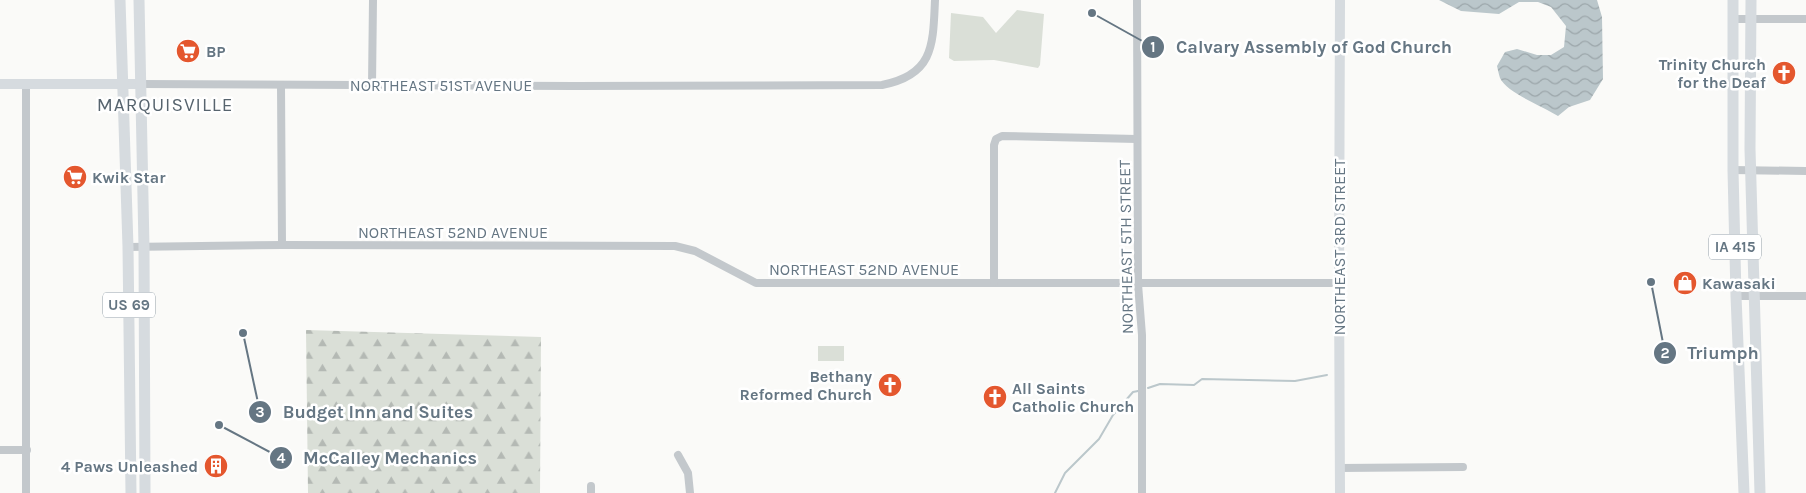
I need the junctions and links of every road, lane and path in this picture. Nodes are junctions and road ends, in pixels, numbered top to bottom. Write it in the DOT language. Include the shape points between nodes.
graph roads {
  1 [pos="120,0"];
  2 [pos="139,0"];
  3 [pos="372,0"];
  4 [pos="935,0"];
  5 [pos="1137,0"];
  6 [pos="1340,0"];
  7 [pos="1733,0"];
  8 [pos="1751,0"];
  9 [pos="1733,19"];
  10 [pos="1752,19"];
  11 [pos="1806,19"];
  12 [pos="0,84"];
  13 [pos="26,84"];
  14 [pos="123,84"];
  15 [pos="140,84"];
  16 [pos="281,85"];
  17 [pos="372,85"];
  18 [pos="1137,140"];
  19 [pos="1733,170"];
  20 [pos="1751,170"];
  21 [pos="1806,171"];
  22 [pos="282,246"];
  23 [pos="128,247"];
  24 [pos="144,247"];
  25 [pos="994,282"];
  26 [pos="1339,283"];
  27 [pos="1138,284"];
  28 [pos="1736,296"];
  29 [pos="1754,296"];
  30 [pos="1806,296"];
  31 [pos="0,450"];
  32 [pos="26,450"];
  33 [pos="678,455"];
  34 [pos="1463,467"];
  35 [pos="1340,468"];
  36 [pos="26,493"];
  37 [pos="131,493"];
  38 [pos="144,493"];
  39 [pos="690,493"];
  40 [pos="1142,493"];
  41 [pos="1340,493"];
  42 [pos="1744,493"];
  43 [pos="1760,493"];
  1 -- 14 [label="main road, US 69"];
  2 -- 15 [label="main road, US 69"];
  3 -- 17 [label="street"];
  4 -- 17 [label="street, NORTHEAST 51ST AVENUE" via="933,37 925,61 909,77 882,85"];
  5 -- 18 [label="street, NORTHEAST 5TH STREET"];
  6 -- 26 [label="street, NORTHEAST 3RD STREET"];
  7 -- 9 [label="main road, IA 415"];
  8 -- 10 [label="main road, IA 415"];
  9 -- 10 [label="street"];
  9 -- 19 [label="main road, IA 415"];
  10 -- 11 [label="street"];
  10 -- 20 [label="main road, IA 415"];
  12 -- 13 [label="street, NORTHEAST 51ST AVENUE"];
  13 -- 14 [label="street, NORTHEAST 51ST AVENUE"];
  13 -- 32 [label="street"];
  14 -- 15 [label="street, NORTHEAST 51ST AVENUE"];
  14 -- 23 [label="main road, US 69"];
  15 -- 16 [label="street, NORTHEAST 51ST AVENUE"];
  15 -- 24 [label="main road, US 69"];
  16 -- 17 [label="street, NORTHEAST 51ST AVENUE"];
  16 -- 22 [label="street"];
  18 -- 25 [label="street" via="1002,136 996,139"];
  18 -- 27 [label="street, NORTHEAST 5TH STREET"];
  19 -- 20 [label="street"];
  19 -- 28 [label="main road, IA 415"];
  20 -- 21 [label="street"];
  20 -- 29 [label="main road, IA 415"];
  22 -- 24 [label="street, NORTHEAST 52ND AVENUE"];
  22 -- 25 [label="street, NORTHEAST 52ND AVENUE" via="675,246 695,251 756,284"];
  23 -- 24 [label="street, NORTHEAST 52ND AVENUE"];
  23 -- 37 [label="main road, US 69"];
  24 -- 38 [label="main road, US 69"];
  25 -- 27 [label="street, NORTHEAST 52ND AVENUE"];
  26 -- 27 [label="street, NORTHEAST 52ND AVENUE"];
  26 -- 35 [label="street, NORTHEAST 3RD STREET"];
  27 -- 40 [label="street, NORTHEAST 5TH STREET" via="1142,335"];
  28 -- 29 [label="street"];
  28 -- 42 [label="main road, IA 415"];
  29 -- 30 [label="street"];
  29 -- 43 [label="main road, IA 415"];
  31 -- 32 [label="street"];
  32 -- 36 [label="street"];
  33 -- 39 [label="street" via="688,474"];
  34 -- 35 [label="street"];
  35 -- 41 [label="street, NORTHEAST 3RD STREET"];
}
